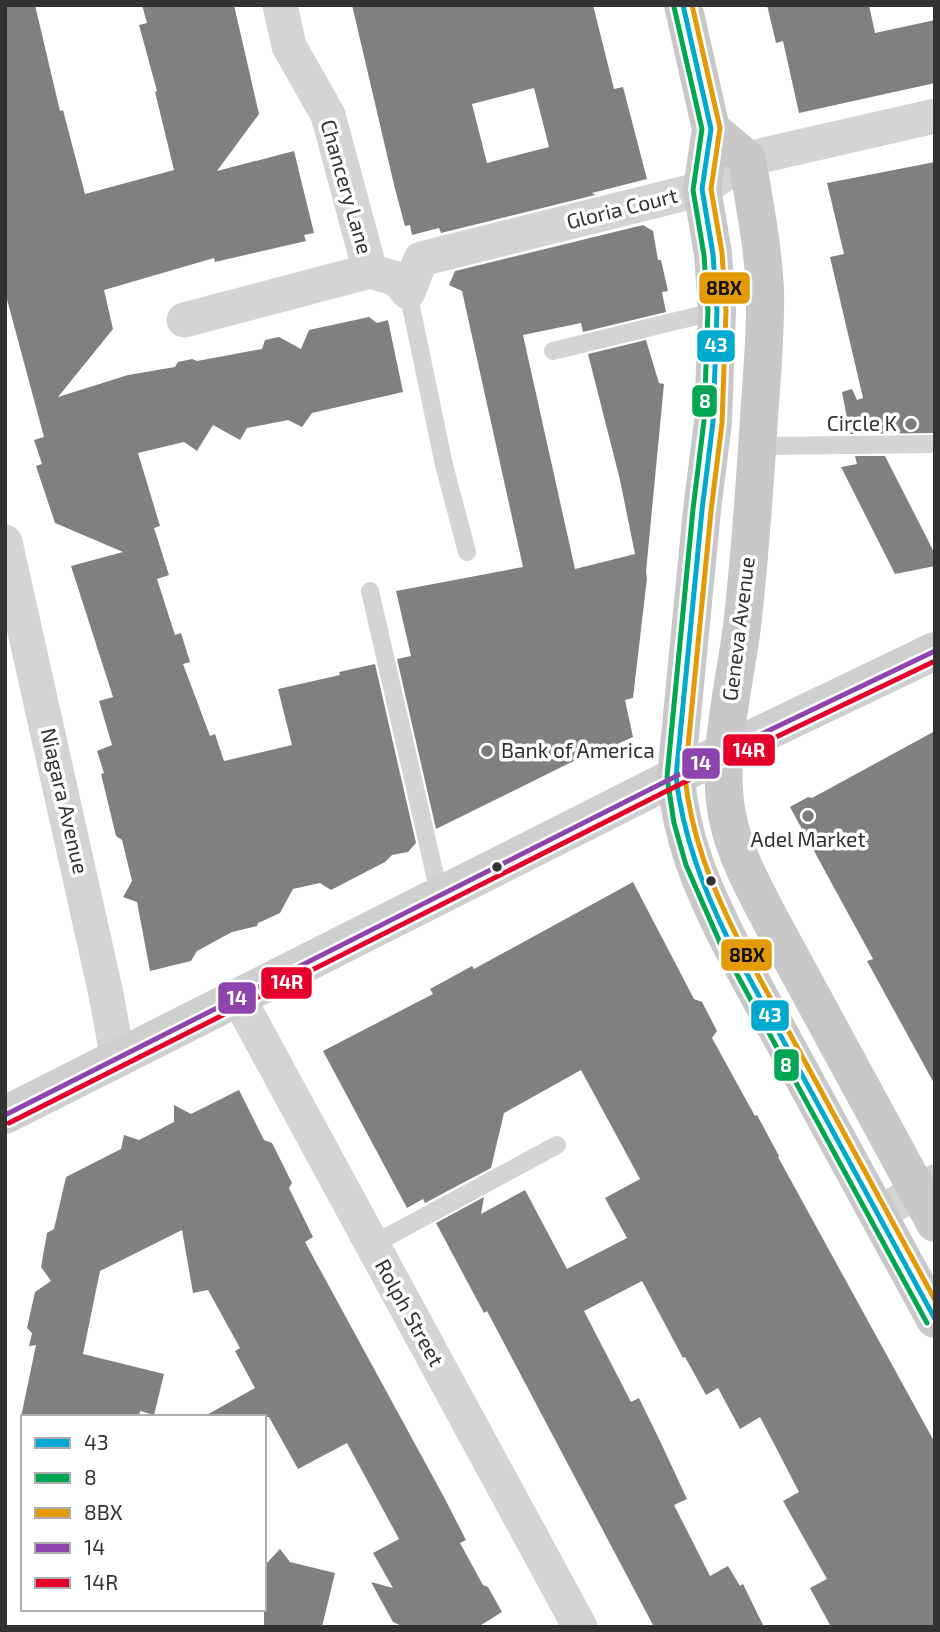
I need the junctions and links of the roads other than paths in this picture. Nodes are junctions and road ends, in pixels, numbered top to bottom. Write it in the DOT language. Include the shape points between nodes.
graph roads {
  1 [pos="280,5"];
  2 [pos="683,5"];
  3 [pos="935,116"];
  4 [pos="711,129"];
  5 [pos="747,159"];
  6 [pos="702,189"];
  7 [pos="370,271"];
  8 [pos="408,292"];
  9 [pos="717,311"];
  10 [pos="184,320"];
  11 [pos="553,351"];
  12 [pos="935,444"];
  13 [pos="758,446"];
  14 [pos="5,542"];
  15 [pos="467,552"];
  16 [pos="370,590"];
  17 [pos="935,651"];
  18 [pos="726,751"];
  19 [pos="676,777"];
  20 [pos="440,897"];
  21 [pos="239,999"];
  22 [pos="118,1060"];
  23 [pos="5,1115"];
  24 [pos="557,1145"];
  25 [pos="929,1199"];
  26 [pos="877,1214"];
  27 [pos="372,1245"];
  28 [pos="935,1319"];
  29 [pos="578,1625"];
  1 -- 7 [label="street, Chancery Lane" via="289,46 328,115"];
  2 -- 4 [label="main road"];
  3 -- 5 [label="street, Gloria Court"];
  4 -- 5 [label="main road"];
  4 -- 6 [label="main road"];
  5 -- 6 [label="street, Gloria Court"];
  5 -- 13 [label="main road, Geneva Avenue" via="765,289"];
  6 -- 8 [label="street, Gloria Court" via="421,259"];
  6 -- 9 [label="main road"];
  7 -- 8 [label="street" via="397,279"];
  7 -- 10 [label="street, Chancery Lane"];
  8 -- 15 [label="lane" via="443,465"];
  9 -- 11 [label="lane"];
  9 -- 19 [label="main road" via="713,422"];
  12 -- 13 [label="lane"];
  13 -- 18 [label="main road, Geneva Avenue"];
  14 -- 22 [label="street, Niagara Avenue"];
  16 -- 20 [label="lane"];
  17 -- 18 [label="main road"];
  18 -- 19 [label="main road"];
  18 -- 25 [label="main road, Geneva Avenue" via="729,823 748,875"];
  19 -- 20 [label="main road"];
  19 -- 26 [label="main road" via="678,811 705,893"];
  20 -- 21 [label="main road"];
  21 -- 22 [label="main road"];
  21 -- 27 [label="street, Rolph Street"];
  22 -- 23 [label="main road"];
  24 -- 27 [label="lane"];
  25 -- 26 [label="street"];
  26 -- 28 [label="main road"];
  27 -- 29 [label="street, Rolph Street"];
}
